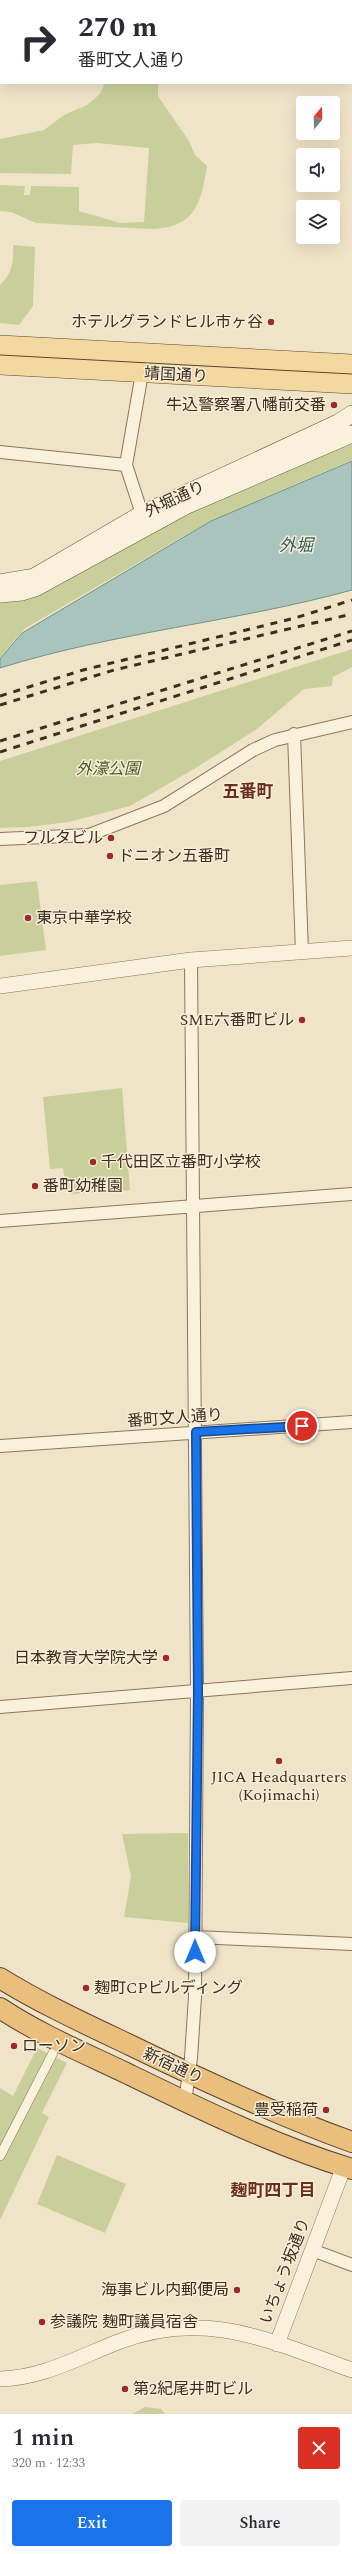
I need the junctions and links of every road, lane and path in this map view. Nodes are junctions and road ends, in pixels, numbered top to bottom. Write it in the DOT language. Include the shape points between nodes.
graph roads {
  1 [pos="0,345"];
  2 [pos="0,364"];
  3 [pos="352,364"];
  4 [pos="142,373"];
  5 [pos="352,384"];
  6 [pos="352,414"];
  7 [pos="352,434"];
  8 [pos="0,452"];
  9 [pos="126,466"];
  10 [pos="142,514"];
  11 [pos="0,583"];
  12 [pos="0,594"];
  13 [pos="352,722"];
  14 [pos="294,734"];
  15 [pos="0,839"];
  16 [pos="352,948"];
  17 [pos="302,952"];
  18 [pos="191,960"];
  19 [pos="0,986"];
  20 [pos="352,1194"];
  21 [pos="193,1206"];
  22 [pos="0,1221"];
  23 [pos="352,1422"];
  24 [pos="196,1432"];
  25 [pos="0,1446"];
  26 [pos="352,1678"];
  27 [pos="198,1691"];
  28 [pos="0,1707"];
  29 [pos="196,1938"];
  30 [pos="352,1944"];
  31 [pos="0,1978"];
  32 [pos="0,2008"];
  33 [pos="53,2053"];
  34 [pos="189,2073"];
  35 [pos="186,2102"];
  36 [pos="352,2142"];
  37 [pos="0,2156"];
  38 [pos="348,2168"];
  39 [pos="312,2250"];
  40 [pos="352,2265"];
  41 [pos="277,2344"];
  42 [pos="352,2370"];
  43 [pos="0,2379"];
  1 -- 3 [label="main road, 靖国通り"];
  2 -- 4 [label="main road, 靖国通り"];
  4 -- 5 [label="main road, 靖国通り"];
  4 -- 9 [label="street"];
  6 -- 10 [label="main road, 外堀通り" via="338,424"];
  7 -- 12 [label="main road, 外堀通り" via="185,506 35,588"];
  8 -- 9 [label="street"];
  9 -- 10 [label="street"];
  10 -- 11 [label="main road, 外堀通り" via="34,577"];
  13 -- 14 [label="street"];
  14 -- 15 [label="street" via="253,750 164,806 88,835"];
  14 -- 17 [label="street"];
  16 -- 17 [label="street"];
  17 -- 18 [label="street"];
  18 -- 19 [label="street"];
  18 -- 21 [label="street"];
  20 -- 21 [label="street"];
  21 -- 22 [label="street"];
  21 -- 24 [label="street"];
  23 -- 24 [label="street, 番町文人通り"];
  24 -- 25 [label="street, 番町文人通り"];
  24 -- 27 [label="street"];
  26 -- 27 [label="street"];
  27 -- 28 [label="street"];
  27 -- 29 [label="street"];
  29 -- 30 [label="street"];
  29 -- 34 [label="street" via="195,1997"];
  31 -- 34 [label="highway, 新宿通り" via="53,2008"];
  32 -- 35 [label="highway, 新宿通り" via="40,2032"];
  33 -- 37 [label="street"];
  34 -- 35 [label="street"];
  34 -- 36 [label="highway, 新宿通り"];
  35 -- 38 [label="highway, 新宿通り"];
  38 -- 39 [label="street, いちょう坂通り"];
  39 -- 40 [label="street"];
  39 -- 41 [label="street, いちょう坂通り"];
  41 -- 42 [label="street"];
  41 -- 43 [label="street" via="233,2330 197,2327 164,2331 118,2342 60,2368 33,2375"];
}
